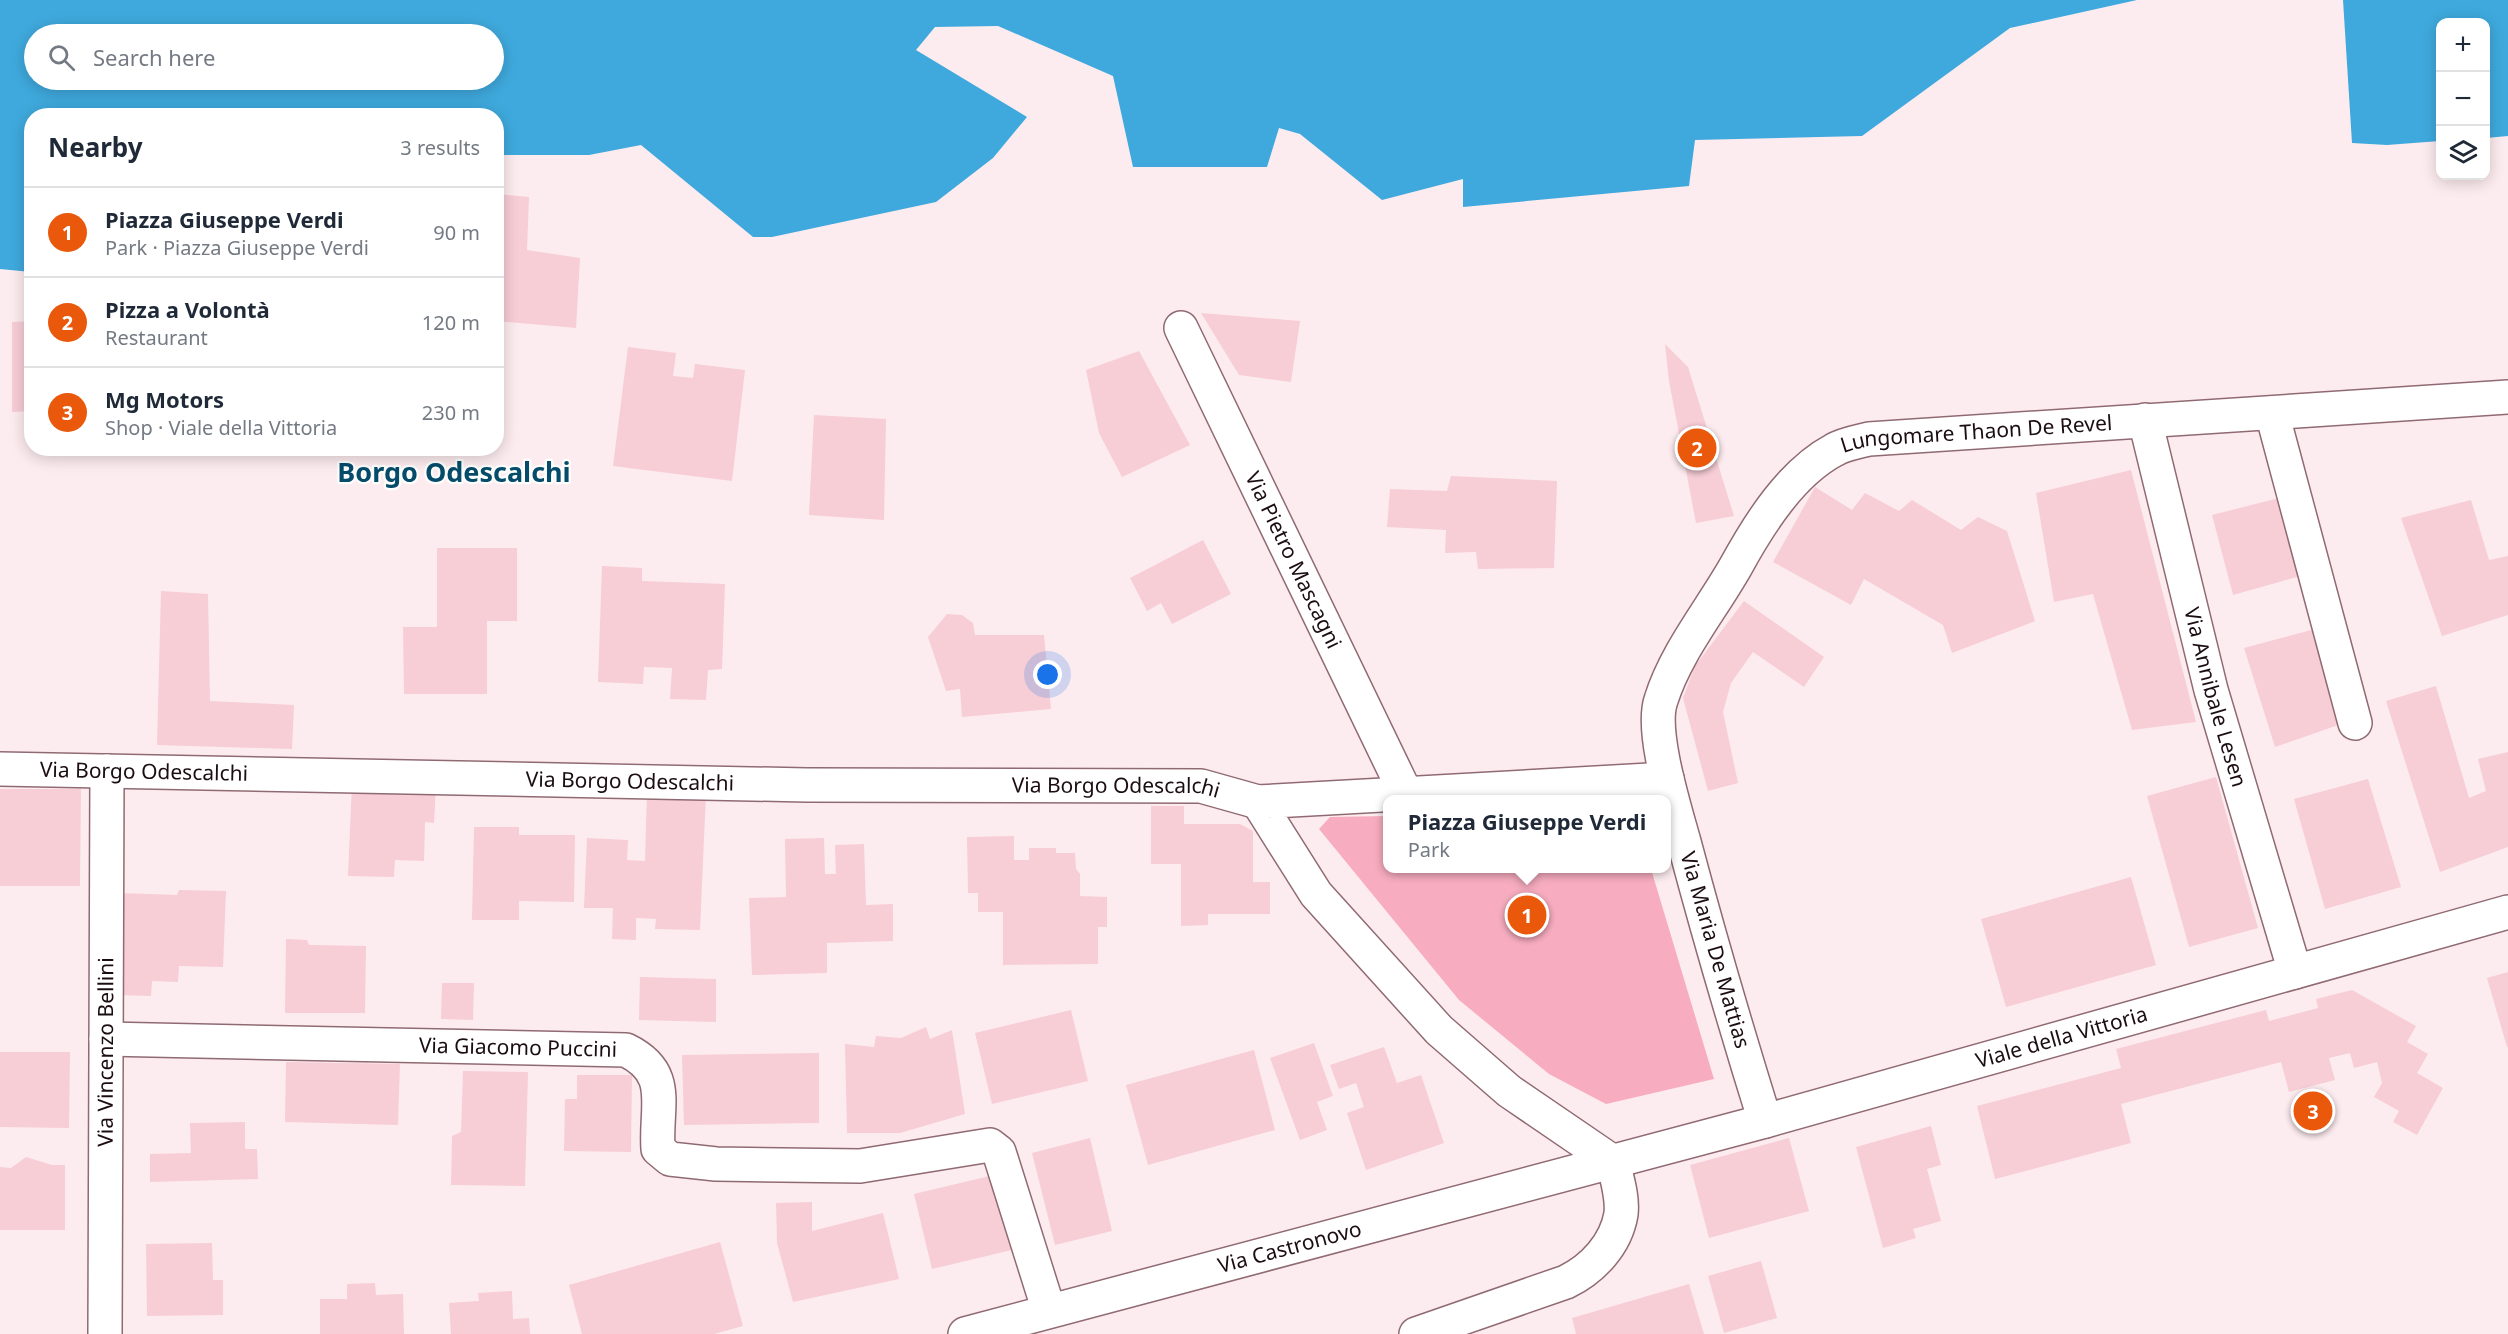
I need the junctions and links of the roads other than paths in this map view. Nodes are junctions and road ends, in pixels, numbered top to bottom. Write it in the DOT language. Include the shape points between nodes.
graph roads {
  1 [pos="1181,328"];
  2 [pos="2508,397"];
  3 [pos="2272,413"];
  4 [pos="2145,420"];
  5 [pos="2355,723"];
  6 [pos="0,768"];
  7 [pos="107,771"];
  8 [pos="1667,779"];
  9 [pos="1405,792"];
  10 [pos="1258,802"];
  11 [pos="2508,912"];
  12 [pos="2295,972"];
  13 [pos="106,1039"];
  14 [pos="1765,1121"];
  15 [pos="1613,1162"];
  16 [pos="1049,1311"];
  17 [pos="105,1334"];
  18 [pos="965,1334"];
  19 [pos="1416,1334"];
  1 -- 9 [label="street, Via Pietro Mascagni"];
  2 -- 3 [label="street, Lungomare Thaon De Revel"];
  3 -- 4 [label="street, Lungomare Thaon De Revel"];
  3 -- 5 [label="street"];
  4 -- 8 [label="street, Lungomare Thaon De Revel" via="1869,439 1837,448 1816,460 1781,497 1746,546 1689,641 1660,702"];
  4 -- 12 [label="street, Via Annibale Lesen" via="2211,690"];
  6 -- 7 [label="street, Via Borgo Odescalchi"];
  7 -- 10 [label="street, Via Borgo Odescalchi" via="807,785 1201,786"];
  7 -- 13 [label="street, Via Vincenzo Bellini"];
  8 -- 9 [label="street, Via Borgo Odescalchi"];
  8 -- 14 [label="street, Via Maria De Mattias" via="1720,978"];
  9 -- 10 [label="street, Via Borgo Odescalchi"];
  10 -- 15 [label="street" via="1316,894 1439,1030 1537,1113"];
  11 -- 12 [label="street, Viale della Vittoria"];
  12 -- 14 [label="street, Viale della Vittoria"];
  13 -- 16 [label="street, Via Giacomo Puccini" via="626,1050 645,1059 656,1076 658,1149 670,1159 716,1164 860,1166 990,1145 999,1152"];
  13 -- 17 [label="street, Via Vincenzo Bellini"];
  14 -- 15 [label="street, Viale della Vittoria"];
  15 -- 16 [label="street, Via Castronovo"];
  15 -- 19 [label="street" via="1621,1214 1611,1240 1589,1269 1566,1282"];
  16 -- 18 [label="street, Via Castronovo"];
}
